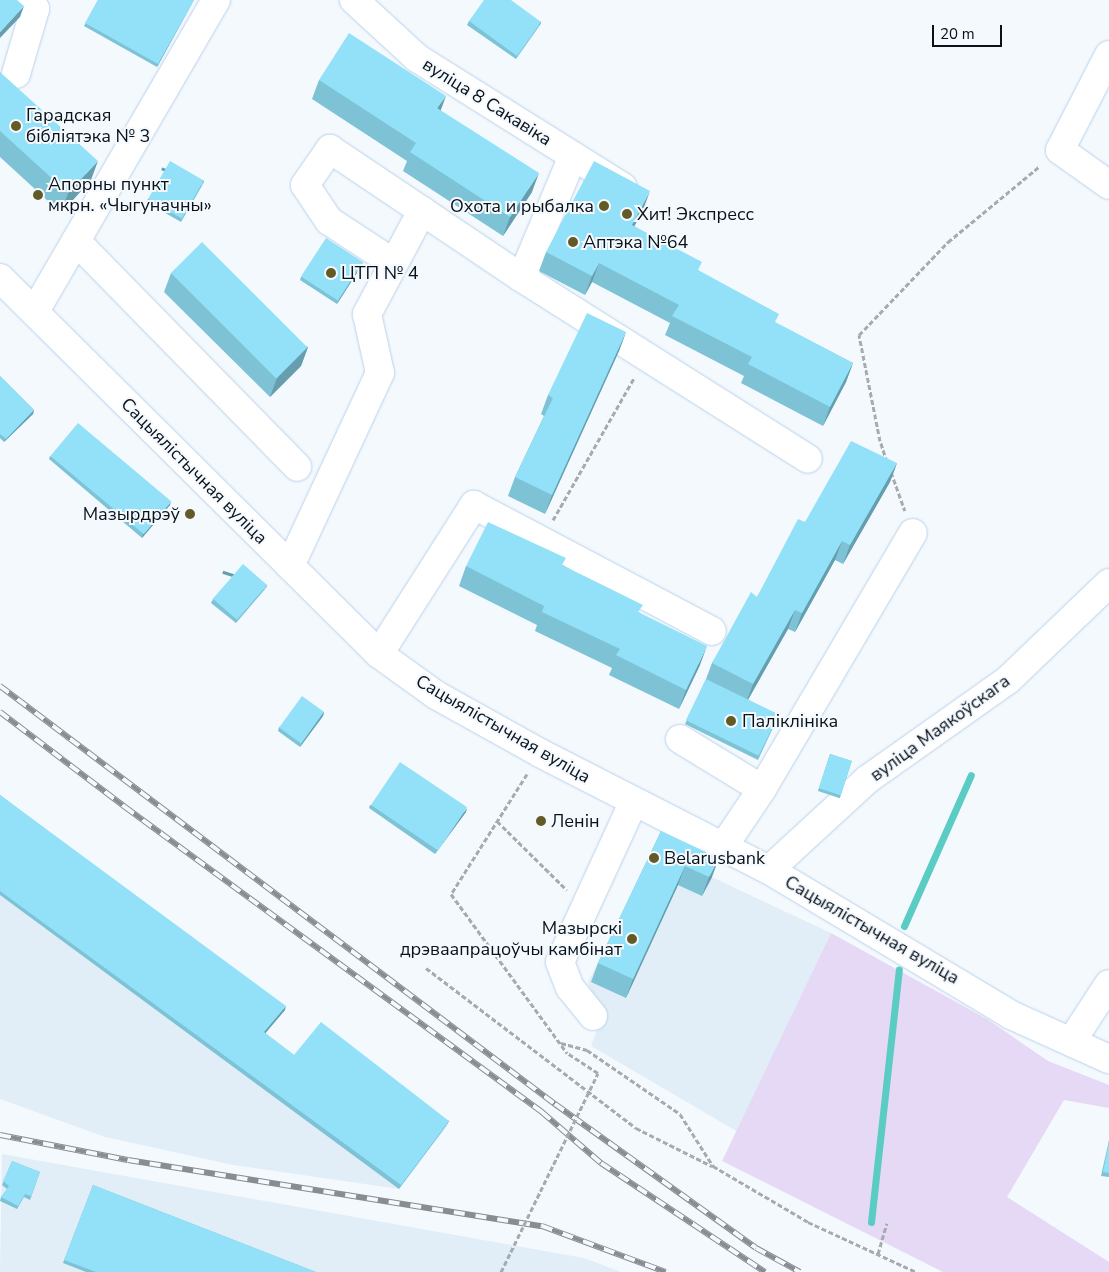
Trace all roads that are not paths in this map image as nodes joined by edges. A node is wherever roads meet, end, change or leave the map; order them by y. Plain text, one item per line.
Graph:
1 (25, 0) edge
2 (216, 0) edge
3 (354, 0) edge
4 (1109, 55) edge
5 (16, 74) dead end
6 (573, 156) junction
7 (1109, 185) edge
8 (629, 191) edge
9 (422, 210) junction
10 (76, 241) junction
11 (392, 262) junction
12 (0, 278) edge
13 (522, 278) junction
14 (35, 311) junction
15 (808, 458) dead end
16 (297, 467) dead end
17 (913, 533) road end
18 (290, 566) junction
19 (1109, 583) edge
20 (712, 630) dead end
21 (379, 654) junction
22 (680, 739) dead end
23 (762, 788) junction
24 (634, 801) junction
25 (724, 847) junction
26 (769, 870) junction
27 (1109, 984) edge
28 (593, 1016) dead end
29 (1071, 1042) junction
30 (1109, 1059) edge

1 - 5 street
2 - 10 street
3 - 6 street, вуліца 8 Сакавіка
4 - 7 street
6 - 8 street, вуліца 8 Сакавіка
6 - 13 street
9 - 11 street
9 - 11 street
9 - 13 street
10 - 14 street
10 - 16 street
11 - 18 street
12 - 14 street, Сацыялістычная вуліца
13 - 15 street
14 - 18 street, Сацыялістычная вуліца
17 - 23 street
18 - 21 street, Сацыялістычная вуліца
19 - 26 street, вуліца Маякоўскага
20 - 21 street
21 - 24 street, Сацыялістычная вуліца
22 - 23 street
23 - 25 street
24 - 25 street, Сацыялістычная вуліца
24 - 28 street
25 - 26 street, Сацыялістычная вуліца
26 - 29 street, Сацыялістычная вуліца
27 - 29 street
29 - 30 street, Сацыялістычная вуліца

